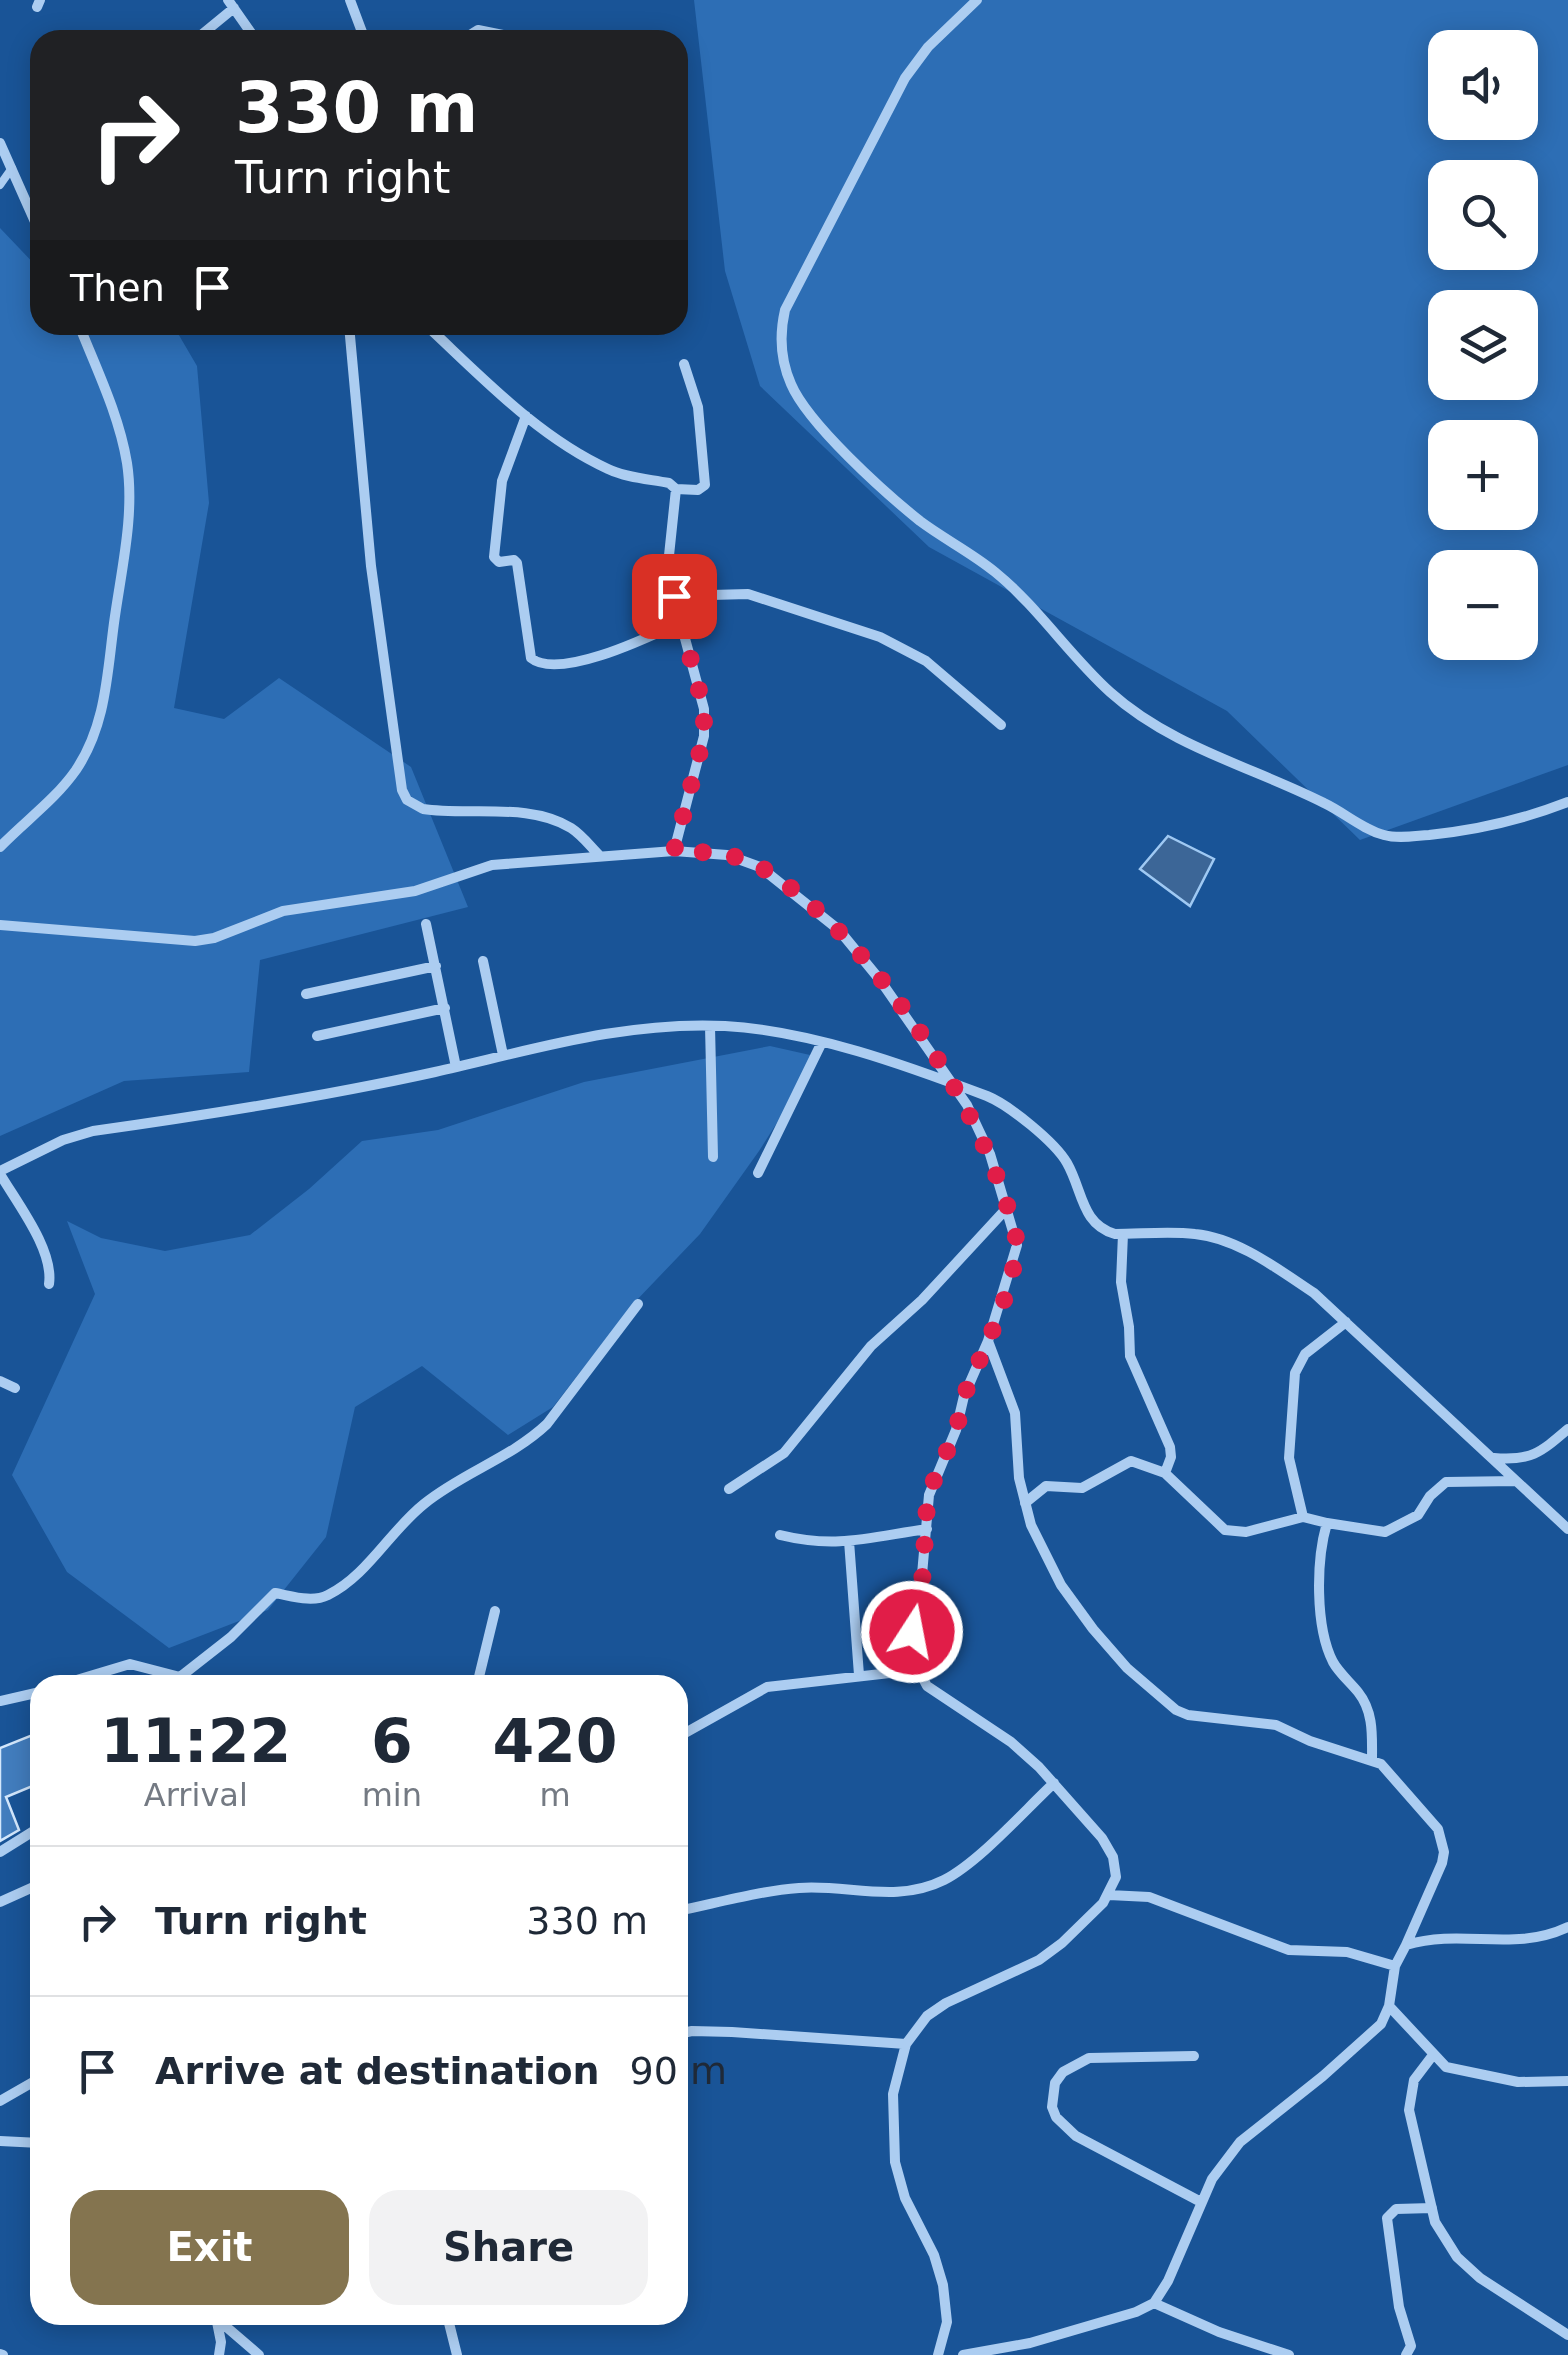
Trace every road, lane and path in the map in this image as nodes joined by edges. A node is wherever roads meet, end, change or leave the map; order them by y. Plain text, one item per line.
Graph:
1 (350, 0) edge
2 (977, 0) edge
3 (231, 4) edge
4 (206, 30) edge
5 (249, 30) edge
6 (361, 30) edge
7 (0, 143) edge
8 (12, 168) junction
9 (0, 184) edge
10 (30, 210) edge
11 (83, 335) edge
12 (350, 335) edge
13 (437, 335) edge
14 (684, 364) dead end
15 (526, 416) junction
16 (676, 488) junction
17 (674, 596) junction
18 (681, 622) junction
19 (1001, 725) dead end
20 (1568, 802) edge
21 (0, 847) edge
22 (674, 851) junction
23 (599, 855) junction
24 (426, 924) dead end
25 (0, 925) edge
26 (483, 962) dead end
27 (436, 966) junction
28 (306, 994) dead end
29 (445, 1008) junction
30 (710, 1026) junction
31 (318, 1036) dead end
32 (822, 1042) junction
33 (503, 1056) junction
34 (456, 1067) junction
35 (956, 1087) junction
36 (714, 1157) dead end
37 (0, 1172) edge
38 (758, 1173) dead end
39 (1008, 1208) junction
40 (1122, 1234) junction
41 (49, 1284) dead end
42 (638, 1304) dead end
43 (1346, 1322) junction
44 (988, 1341) junction
45 (0, 1382) edge
46 (15, 1388) dead end
47 (1568, 1429) edge
48 (1493, 1458) junction
49 (1165, 1473) junction
50 (1516, 1481) junction
51 (729, 1489) dead end
52 (1025, 1502) junction
53 (1303, 1517) junction
54 (1327, 1523) junction
55 (1568, 1529) edge
56 (927, 1530) junction
57 (780, 1535) dead end
58 (849, 1541) junction
59 (496, 1612) dead end
60 (916, 1670) junction
61 (93, 1675) edge
62 (166, 1675) edge
63 (188, 1675) edge
64 (480, 1675) edge
65 (860, 1675) junction
66 (30, 1694) edge
67 (0, 1702) edge
68 (688, 1731) edge
69 (1372, 1760) junction
70 (1054, 1783) junction
71 (30, 1833) edge
72 (0, 1852) edge
73 (30, 1888) edge
74 (1109, 1895) junction
75 (0, 1902) edge
76 (688, 1908) edge
77 (1568, 1927) edge
78 (1406, 1945) junction
79 (1396, 1966) junction
80 (1389, 2006) junction
81 (688, 2032) edge
82 (906, 2044) junction
83 (1433, 2055) junction
84 (1194, 2056) dead end
85 (1568, 2081) edge
86 (30, 2084) edge
87 (0, 2101) edge
88 (0, 2141) edge
89 (30, 2142) edge
90 (1202, 2202) junction
91 (1432, 2208) junction
92 (1154, 2302) junction
93 (218, 2325) edge
94 (225, 2325) edge
95 (449, 2325) edge
96 (1568, 2335) edge
97 (219, 2355) edge
98 (259, 2355) edge
99 (456, 2355) edge
100 (938, 2355) edge
101 (963, 2355) edge
102 (1289, 2355) edge
103 (1406, 2355) edge

1 - 6 street
2 - 20 street
3 - 4 street
3 - 5 street
7 - 8 street
8 - 9 lane
8 - 10 street
11 - 21 street
12 - 23 street
13 - 15 street
14 - 16 street
15 - 16 street
15 - 18 street
16 - 17 street
17 - 18 street
17 - 19 street
18 - 22 street
22 - 23 street
22 - 35 street
23 - 25 street
24 - 27 street
26 - 33 street
27 - 28 street
27 - 29 street
29 - 31 street
29 - 34 street
30 - 32 street
30 - 33 street
30 - 36 street
32 - 35 street
32 - 38 street
33 - 34 street
34 - 37 street
35 - 39 street
35 - 40 street
37 - 41 street
39 - 44 street
39 - 51 street
40 - 43 street
40 - 49 street
42 - 63 street
43 - 48 street
43 - 53 street
44 - 52 street
44 - 56 street
45 - 46 street
47 - 48 street
48 - 50 street
49 - 52 street
49 - 53 street
50 - 54 street
50 - 55 street
52 - 69 street
53 - 54 street
54 - 69 street
56 - 58 street
56 - 60 street
57 - 58 street
58 - 65 street
59 - 64 street
60 - 65 street
60 - 70 street
61 - 62 street
65 - 68 street
66 - 67 street
69 - 78 street
70 - 74 street
70 - 76 street
71 - 72 street
73 - 75 street
74 - 79 street
74 - 82 street
77 - 78 street
78 - 79 street
79 - 80 street
80 - 83 street
80 - 90 street
81 - 82 street
82 - 100 street
83 - 85 street
83 - 91 street
84 - 90 street
86 - 87 street
88 - 89 street
90 - 92 street
91 - 96 street
91 - 103 street
92 - 101 street
92 - 102 street
93 - 97 street
94 - 98 street
95 - 99 street

